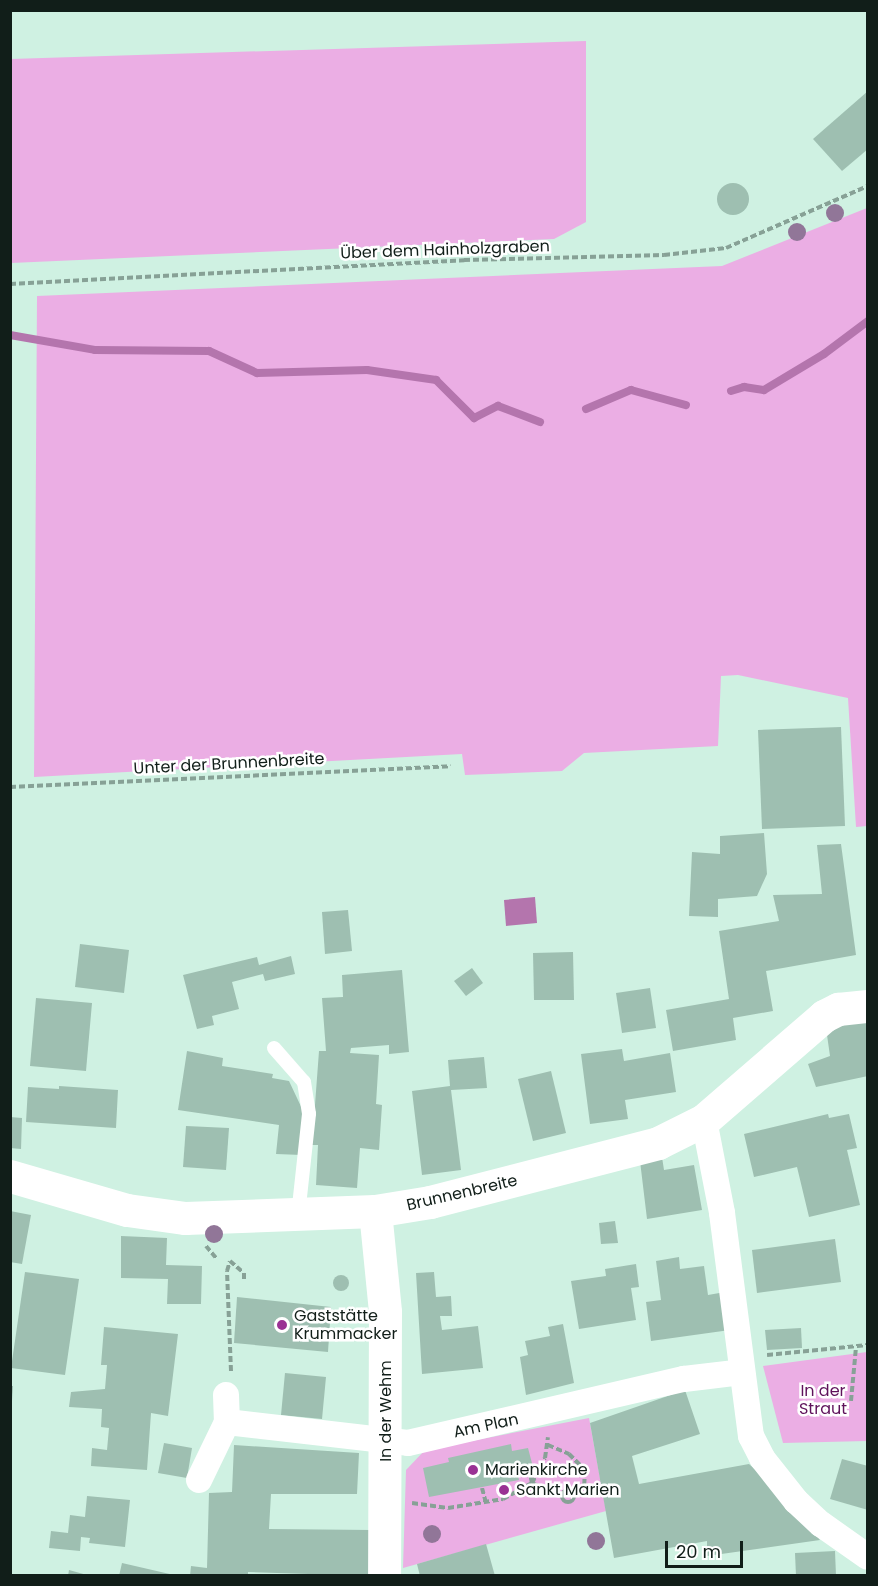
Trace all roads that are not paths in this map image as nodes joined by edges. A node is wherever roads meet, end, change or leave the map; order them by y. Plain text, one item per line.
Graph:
1 (867, 1005) edge
2 (274, 1048) dead end
3 (704, 1120) junction
4 (10, 1176) edge
5 (375, 1211) junction
6 (298, 1215) junction
7 (741, 1365) junction
8 (226, 1395) road end
9 (227, 1422) junction
10 (387, 1441) junction
11 (199, 1480) dead end
12 (867, 1557) edge
13 (384, 1575) edge

1 - 3 street, Brunnenbreite
2 - 6 lane
3 - 5 street, Brunnenbreite
3 - 7 street
4 - 6 street, Brunnenbreite
5 - 6 street, Brunnenbreite
5 - 10 street, In der Wehm
7 - 10 street, Am Plan
7 - 12 street
8 - 9 street
9 - 10 street, Am Plan
9 - 11 street
10 - 13 street, In der Wehm

